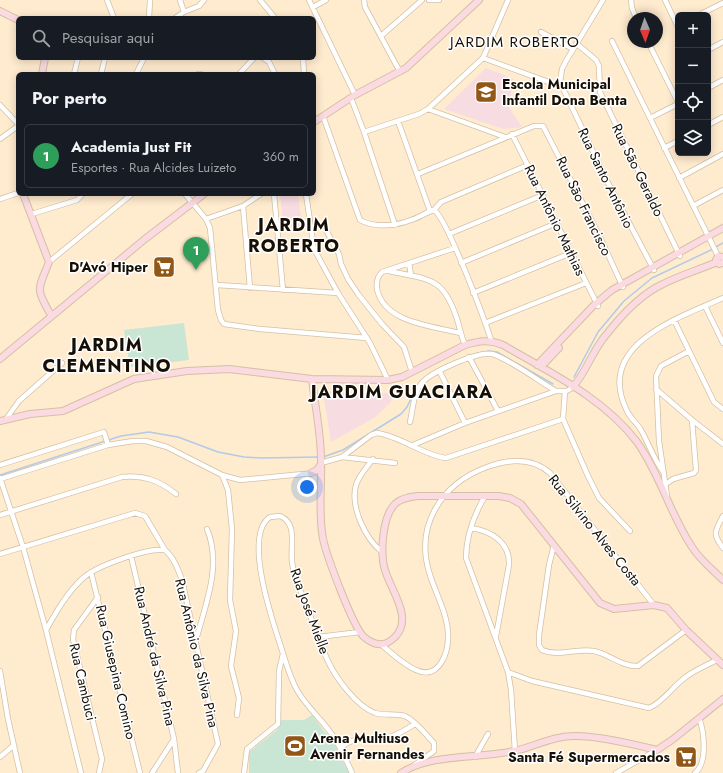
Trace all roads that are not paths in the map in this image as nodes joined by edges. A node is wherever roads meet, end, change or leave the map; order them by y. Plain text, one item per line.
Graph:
1 (107, 0) edge
2 (150, 0) edge
3 (180, 0) edge
4 (204, 0) edge
5 (260, 0) edge
6 (309, 0) edge
7 (326, 0) edge
8 (364, 0) edge
9 (422, 0) edge
10 (430, 0) edge
11 (439, 0) edge
12 (479, 0) edge
13 (508, 0) edge
14 (603, 0) edge
15 (631, 0) edge
16 (666, 1) edge
17 (723, 2) edge
18 (313, 7) junction
19 (0, 11) edge
20 (184, 12) junction
21 (634, 12) edge
22 (705, 12) edge
23 (113, 16) edge
24 (149, 16) edge
25 (178, 16) edge
26 (273, 16) edge
27 (16, 19) edge
28 (675, 20) edge
29 (541, 32) dead end
30 (381, 36) junction
31 (612, 41) dead end
32 (723, 42) edge
33 (577, 44) junction
34 (651, 48) edge
35 (711, 48) edge
36 (573, 49) junction
37 (483, 58) junction
38 (45, 60) edge
39 (78, 60) edge
40 (104, 60) edge
41 (143, 60) edge
42 (252, 60) edge
43 (266, 60) edge
44 (303, 60) edge
45 (42, 72) edge
46 (74, 72) edge
47 (102, 72) edge
48 (137, 72) edge
49 (241, 72) edge
50 (273, 72) edge
51 (304, 72) edge
52 (400, 72) junction
53 (723, 80) edge
54 (711, 86) edge
55 (562, 87) junction
56 (353, 96) junction
57 (675, 97) edge
58 (0, 105) edge
59 (675, 105) edge
60 (428, 109) junction
61 (324, 116) junction
62 (723, 117) edge
63 (650, 118) junction
64 (316, 121) edge
65 (398, 121) junction
66 (16, 123) edge
67 (711, 123) edge
68 (16, 127) edge
69 (364, 132) junction
70 (512, 134) junction
71 (505, 137) junction
72 (0, 139) edge
73 (675, 142) edge
74 (664, 148) junction
75 (723, 154) edge
76 (528, 165) junction
77 (418, 174) junction
78 (679, 178) junction
79 (723, 190) edge
80 (16, 194) edge
81 (543, 195) junction
82 (24, 196) edge
83 (81, 196) edge
84 (130, 196) edge
85 (187, 196) edge
86 (201, 196) edge
87 (258, 196) edge
88 (274, 196) edge
89 (306, 196) edge
90 (0, 199) edge
91 (192, 202) junction
92 (243, 206) junction
93 (692, 206) junction
94 (432, 211) junction
95 (32, 214) junction
96 (206, 219) junction
97 (557, 223) junction
98 (395, 225) junction
99 (723, 228) edge
100 (327, 232) dead end
101 (723, 233) edge
102 (449, 234) junction
103 (709, 238) junction
104 (455, 248) junction
105 (571, 253) junction
106 (679, 254) junction
107 (721, 259) edge
108 (49, 262) junction
109 (409, 263) junction
110 (461, 263) junction
111 (653, 269) junction
112 (387, 271) junction
113 (412, 276) junction
114 (586, 283) junction
115 (217, 285) junction
116 (622, 285) junction
117 (250, 288) junction
118 (283, 290) junction
119 (338, 293) junction
120 (473, 293) junction
121 (723, 298) edge
122 (597, 304) junction
123 (705, 306) junction
124 (51, 315) junction
125 (674, 320) junction
126 (485, 323) junction
127 (460, 334) junction
128 (367, 338) junction
129 (491, 340) junction
130 (723, 344) edge
131 (465, 345) junction
132 (689, 351) junction
133 (469, 358) junction
134 (0, 359) edge
135 (62, 363) dead end
136 (539, 366) junction
137 (412, 372) junction
138 (440, 372) junction
139 (312, 379) junction
140 (388, 380) junction
141 (573, 386) junction
142 (656, 388) junction
143 (556, 391) junction
144 (566, 391) junction
145 (723, 409) edge
146 (498, 411) junction
147 (563, 419) junction
148 (3, 420) edge
149 (692, 420) junction
150 (410, 422) dead end
151 (465, 423) junction
152 (108, 444) junction
153 (723, 444) edge
154 (413, 445) junction
155 (342, 456) junction
156 (373, 460) junction
157 (321, 463) junction
158 (395, 463) dead end
159 (0, 465) edge
160 (664, 473) junction
161 (317, 474) junction
162 (222, 475) junction
163 (0, 479) edge
164 (666, 484) junction
165 (176, 494) dead end
166 (444, 495) junction
167 (485, 496) junction
168 (667, 499) junction
169 (12, 511) junction
170 (0, 515) edge
171 (723, 516) edge
172 (471, 528) junction
173 (207, 529) dead end
174 (630, 531) dead end
175 (554, 545) junction
176 (23, 547) junction
177 (723, 548) edge
178 (165, 550) junction
179 (382, 552) junction
180 (0, 554) edge
181 (131, 556) junction
182 (91, 572) junction
183 (723, 580) edge
184 (98, 597) junction
185 (654, 606) junction
186 (46, 630) junction
187 (686, 630) junction
188 (360, 632) junction
189 (496, 636) junction
190 (318, 637) junction
191 (196, 642) junction
192 (382, 645) junction
193 (283, 652) junction
194 (717, 660) junction
195 (723, 665) edge
196 (0, 671) edge
197 (508, 672) junction
198 (723, 700) edge
199 (237, 715) dead end
200 (699, 718) junction
201 (416, 724) junction
202 (488, 734) dead end
203 (174, 739) junction
204 (14, 745) junction
205 (340, 749) junction
206 (657, 750) junction
207 (515, 751) junction
208 (0, 757) edge
209 (475, 757) junction
210 (413, 766) junction
211 (697, 772) edge
212 (20, 773) edge
213 (81, 773) edge
214 (99, 773) edge
215 (140, 773) edge
216 (152, 773) edge
217 (178, 773) edge
218 (199, 773) edge
219 (244, 773) edge
220 (352, 773) edge
221 (401, 773) edge
222 (616, 773) edge

1 - 23 street
2 - 24 street
3 - 20 street
4 - 20 street
5 - 26 street
6 - 18 street
7 - 18 street
8 - 30 street
9 - 30 street
10 - 11 street
12 - 52 main road
13 - 37 street
14 - 33 street, Rua Santo Antônio
15 - 21 street
16 - 28 street
17 - 22 street
18 - 56 street
19 - 27 main road
20 - 25 street
29 - 36 street
30 - 52 street
31 - 63 street
32 - 35 street
33 - 36 street, Rua Santo Antônio
33 - 106 street, Rua São Geraldo
34 - 57 street
36 - 55 street, Rua Santo Antônio
37 - 55 street
37 - 60 street
38 - 45 main road
39 - 46 street
40 - 47 street
41 - 48 street
42 - 49 street
43 - 50 street
44 - 51 street
52 - 56 main road
53 - 54 street
55 - 111 street, Rua Santo Antônio
56 - 61 main road
56 - 69 street
58 - 66 street
59 - 63 street
60 - 65 street
60 - 71 street
61 - 64 main road
61 - 98 street
62 - 67 street
63 - 74 street
65 - 69 street
65 - 77 street
68 - 72 street
69 - 98 street
70 - 71 street
70 - 76 street, Rua Antônio Mathias
70 - 116 street, Rua São Francisco
71 - 77 street
73 - 74 street
74 - 78 street
75 - 78 street
76 - 81 street, Rua Antônio Mathias
76 - 94 street
77 - 94 street
78 - 93 street
79 - 93 street
80 - 90 street
81 - 97 street, Rua Antônio Mathias
81 - 102 street
82 - 95 main road
83 - 95 street
84 - 108 street
85 - 91 street
86 - 91 main road
87 - 92 street
88 - 118 street
89 - 119 street
91 - 96 street
91 - 124 main road
92 - 96 street
92 - 117 street
93 - 103 street
94 - 98 street
94 - 102 street
95 - 108 main road
96 - 115 street
97 - 105 street, Rua Antônio Mathias
97 - 110 street
99 - 103 main road
100 - 137 street
101 - 103 main road
102 - 104 street
103 - 106 main road
103 - 107 street
104 - 109 street
104 - 110 street
105 - 114 street, Rua Antônio Mathias
105 - 120 street
106 - 111 main road
107 - 141 main road
108 - 124 main road
109 - 112 street
109 - 113 street
110 - 120 street
111 - 116 main road
112 - 113 street
112 - 127 street
113 - 127 street
114 - 122 street, Rua Antônio Mathias
114 - 126 street
115 - 117 street
115 - 128 street
116 - 122 main road
117 - 118 street
118 - 119 street
119 - 128 street
120 - 126 street
121 - 123 street
122 - 136 main road
123 - 125 street
123 - 130 street
124 - 134 main road
125 - 132 street
125 - 160 street
126 - 129 street
127 - 131 street
128 - 140 street
129 - 131 main road
129 - 136 main road
131 - 137 main road
132 - 142 street
132 - 145 street
133 - 138 street
133 - 143 street
133 - 146 street
135 - 148 street
136 - 141 main road
137 - 140 main road
138 - 150 street
138 - 151 street
139 - 140 main road
139 - 148 main road
139 - 157 main road
141 - 144 street
141 - 168 main road
142 - 149 street
142 - 160 street
143 - 144 street
143 - 146 street
144 - 147 street
146 - 151 street
147 - 154 street
147 - 174 street
149 - 153 street
149 - 164 street
151 - 154 street
152 - 159 street
152 - 162 street
152 - 163 street
154 - 155 street
155 - 156 street
155 - 157 street
156 - 158 street
156 - 179 street
157 - 161 main road
157 - 161 main road
160 - 164 street
161 - 162 street
161 - 188 main road
162 - 199 street
163 - 169 street
164 - 168 street
165 - 169 street
166 - 167 main road
166 - 179 main road
166 - 185 street, Rua Silvino Alves Costa
166 - 192 street, Rua Silvino Alves Costa
167 - 172 street
167 - 175 main road
168 - 183 main road
169 - 170 street
169 - 176 street
171 - 177 street
172 - 189 street
172 - 189 street
173 - 191 street
175 - 185 main road
175 - 187 street
176 - 178 street, Rua Antônio da Silva Pina
176 - 180 street, Rua Antônio da Silva Pina
176 - 186 street
178 - 181 street
178 - 191 street, Rua Antônio da Silva Pina
179 - 192 main road
181 - 182 street
181 - 203 street, Rua André da Silva Pina
182 - 184 street, Rua Giusepina Comino
182 - 186 street
184 - 214 street, Rua Cambuci
184 - 215 street, Rua Giusepina Comino
185 - 187 main road
186 - 213 street
187 - 194 main road
188 - 190 street
188 - 192 main road
189 - 197 street
190 - 193 street, Rua José Mielle
190 - 201 street, Rua José Mielle
191 - 218 street, Rua Antônio da Silva Pina
193 - 205 street, Rua José Mielle
193 - 219 street
194 - 195 main road
194 - 197 street
196 - 204 street
197 - 207 street
198 - 200 main road
200 - 206 main road
200 - 211 street
201 - 205 street
201 - 210 street, Rua José Mielle
202 - 209 street
203 - 216 street, Rua André da Silva Pina
203 - 217 street
204 - 208 street
204 - 212 street
205 - 220 street, Rua José Mielle
206 - 207 main road
206 - 222 street
207 - 209 main road
209 - 210 main road
210 - 221 main road

